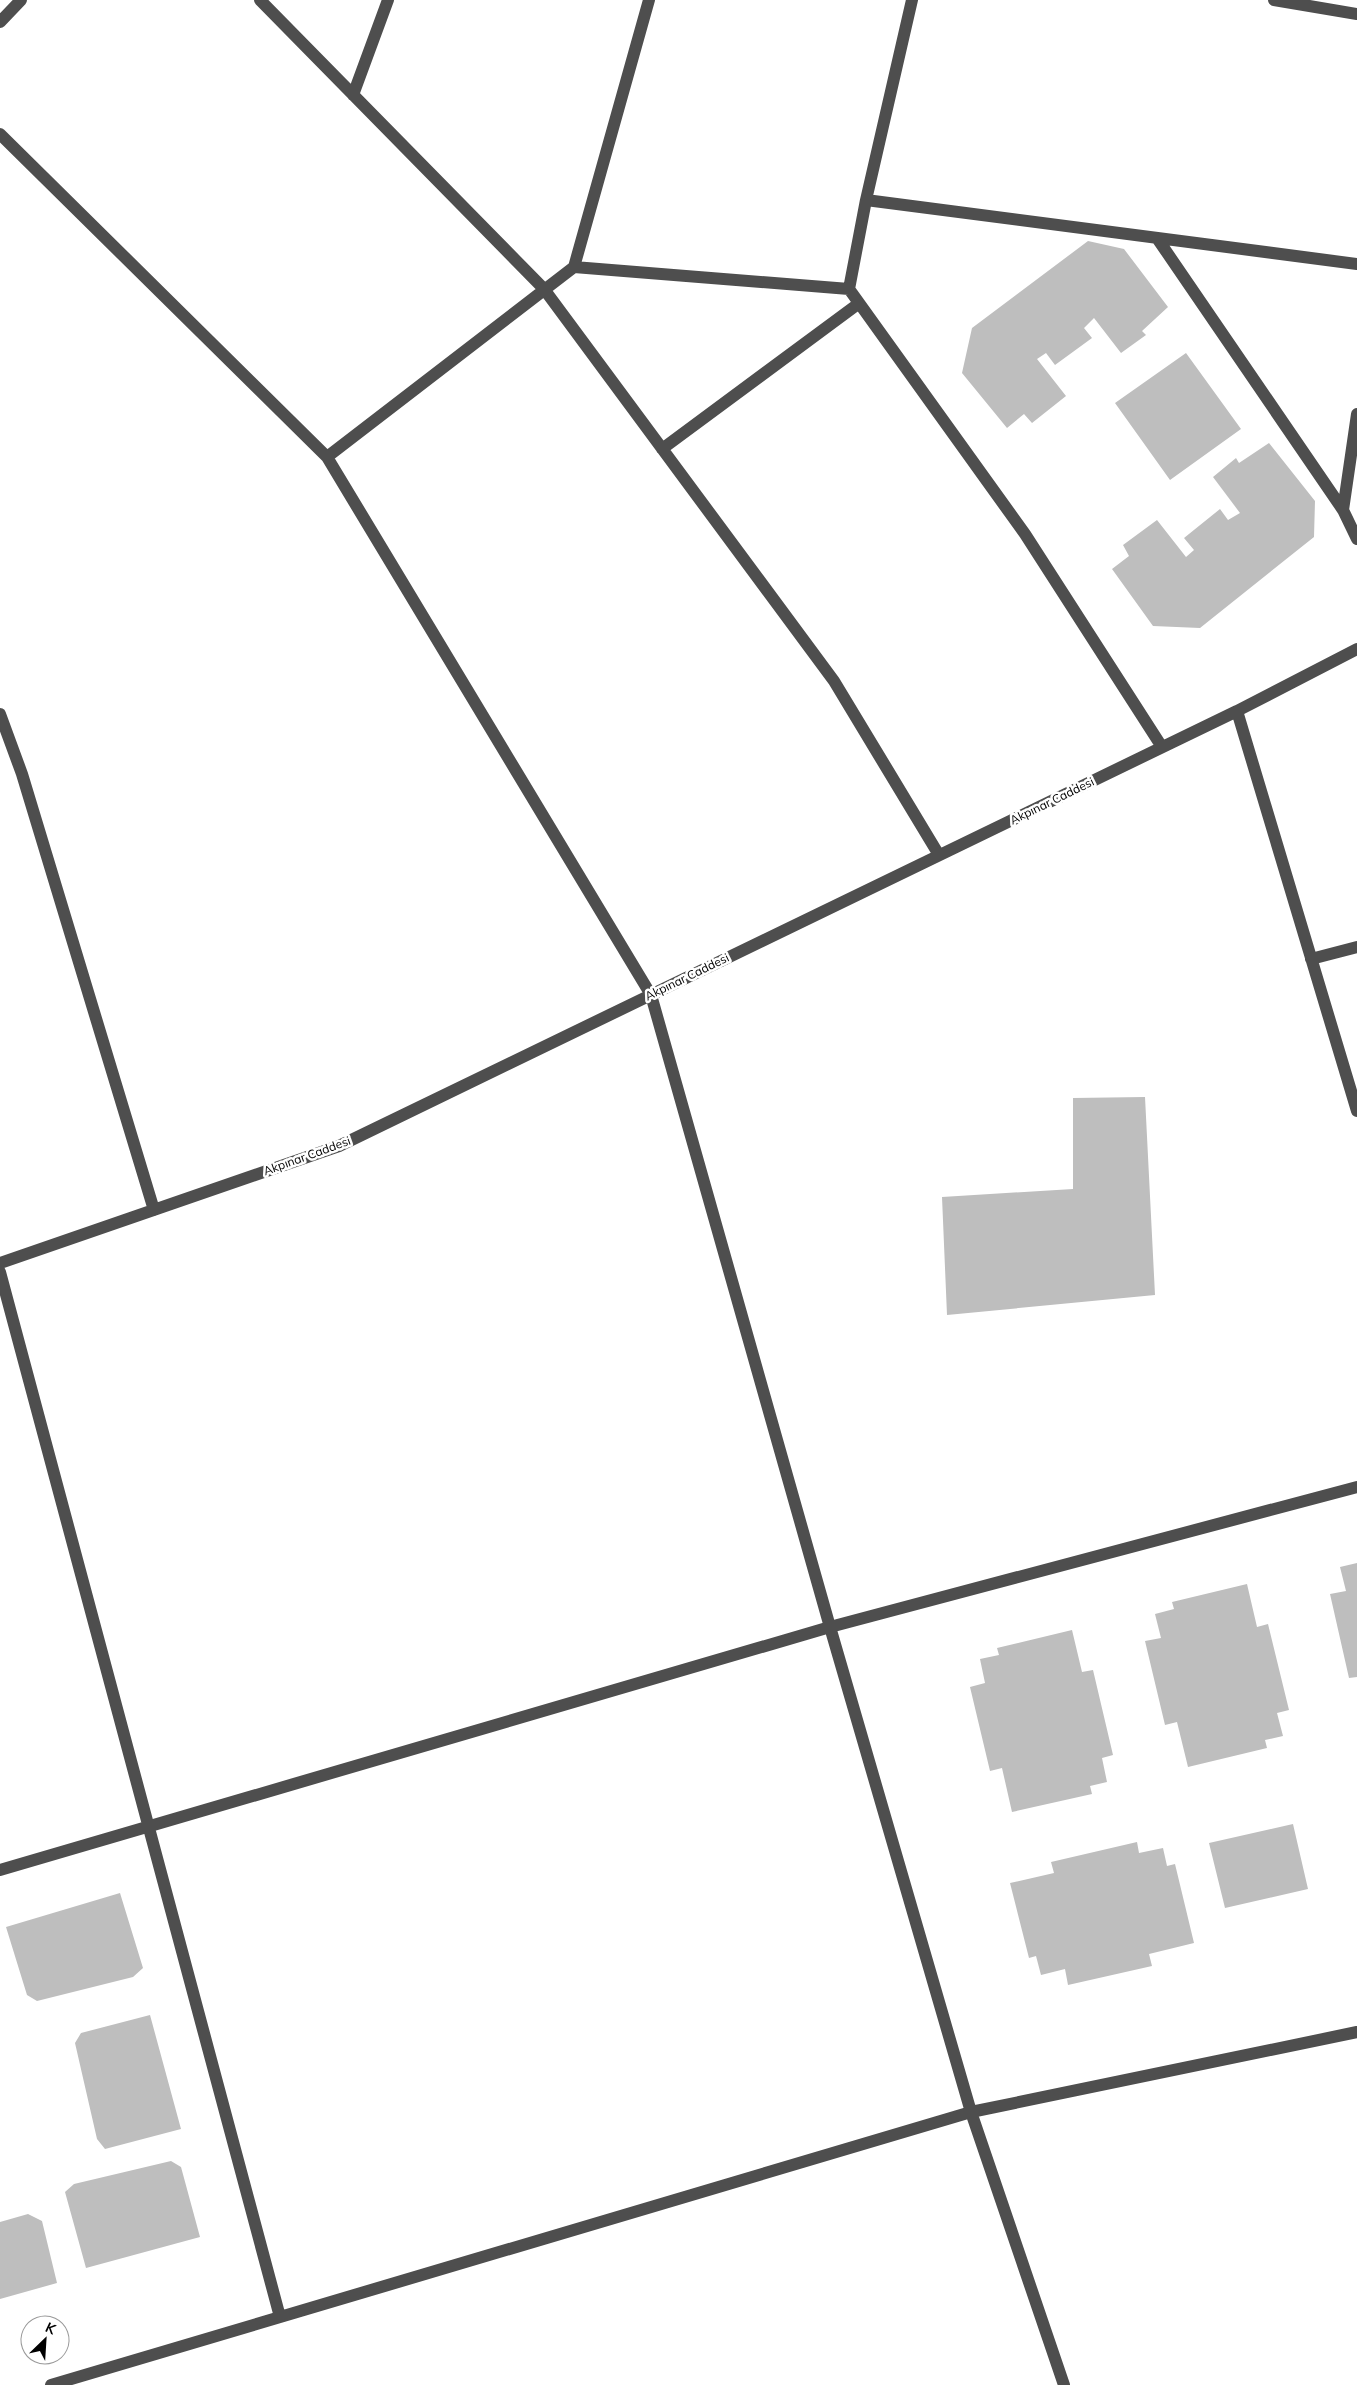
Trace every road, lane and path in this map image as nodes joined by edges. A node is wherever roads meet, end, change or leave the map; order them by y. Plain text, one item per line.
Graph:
1 (21, 0) edge
2 (260, 0) edge
3 (388, 0) edge
4 (649, 0) edge
5 (912, 0) edge
6 (1274, 0) edge
7 (1357, 14) edge
8 (0, 22) edge
9 (353, 95) junction
10 (0, 134) edge
11 (866, 200) junction
12 (1157, 238) junction
13 (1357, 264) edge
14 (574, 267) junction
15 (544, 289) junction
16 (849, 289) junction
17 (858, 304) junction
18 (1357, 414) edge
19 (662, 449) junction
20 (327, 457) junction
21 (1343, 510) junction
22 (1357, 539) edge
23 (1357, 649) edge
24 (1237, 711) junction
25 (0, 714) edge
26 (1162, 747) junction
27 (939, 855) junction
28 (1357, 947) edge
29 (1312, 959) junction
30 (651, 995) junction
31 (1357, 1111) edge
32 (154, 1210) junction
33 (0, 1263) edge
34 (0, 1272) edge
35 (1357, 1487) edge
36 (830, 1627) junction
37 (148, 1826) junction
38 (0, 1870) edge
39 (1357, 2032) edge
40 (971, 2112) junction
41 (280, 2317) junction
42 (51, 2385) edge
43 (1064, 2385) edge

1 - 8 street
2 - 9 street
3 - 9 street
4 - 14 street
5 - 11 street
6 - 7 street
9 - 15 street
10 - 20 street
11 - 12 street
11 - 16 street
12 - 13 street
12 - 21 street
14 - 15 street
14 - 16 street
15 - 19 street
15 - 20 street
16 - 17 street
17 - 19 street
17 - 26 street
18 - 21 street
19 - 27 street
20 - 30 street
21 - 22 street
23 - 24 street, Akpınar Caddesi
24 - 26 street, Akpınar Caddesi
24 - 29 street
25 - 32 street
26 - 27 street, Akpınar Caddesi
27 - 30 street, Akpınar Caddesi
28 - 29 street
29 - 31 street
30 - 32 street, Akpınar Caddesi
30 - 36 street
32 - 33 street, Akpınar Caddesi
34 - 37 street
35 - 36 street
36 - 37 street
36 - 40 street
37 - 38 street
37 - 41 street
39 - 40 street
40 - 41 street
40 - 43 street
41 - 42 street

